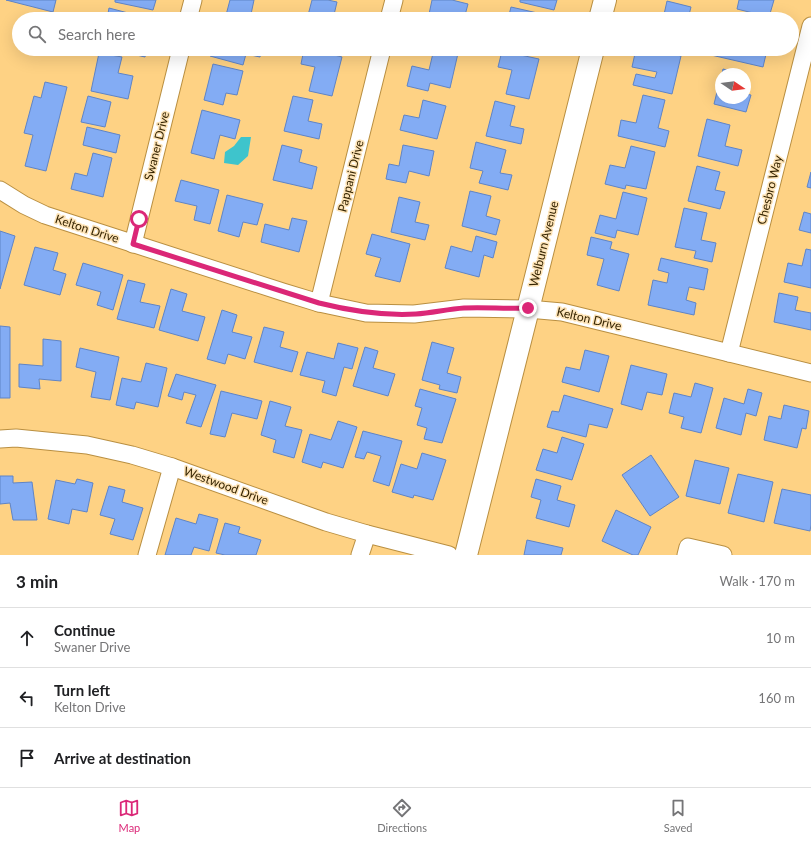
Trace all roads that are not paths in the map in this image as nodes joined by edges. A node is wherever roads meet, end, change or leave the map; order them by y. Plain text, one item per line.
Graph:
1 (193, 0) edge
2 (394, 0) edge
3 (605, 0) edge
4 (190, 12) edge
5 (391, 12) edge
6 (602, 12) edge
7 (811, 26) edge
8 (179, 56) edge
9 (380, 56) edge
10 (591, 56) edge
11 (0, 190) edge
12 (133, 244) junction
13 (319, 303) junction
14 (528, 308) junction
15 (729, 353) junction
16 (811, 373) edge
17 (0, 439) edge
18 (172, 467) junction
19 (367, 534) junction
20 (687, 551) edge
21 (147, 555) edge
22 (360, 555) edge
23 (449, 555) edge
24 (466, 555) edge
25 (723, 555) edge

1 - 4 street
2 - 5 street
3 - 6 main road
7 - 15 street, Chesbro Way
8 - 12 street, Swaner Drive
9 - 13 street, Pappani Drive
10 - 14 main road, Welburn Avenue
11 - 12 street, Kelton Drive
12 - 13 street, Kelton Drive
13 - 14 street, Kelton Drive
14 - 15 street, Kelton Drive
14 - 24 main road, Welburn Avenue
15 - 16 street, Kelton Drive
17 - 18 street, Westwood Drive
18 - 19 street, Westwood Drive
18 - 21 street
19 - 22 street
19 - 23 street, Westwood Drive
20 - 25 street

